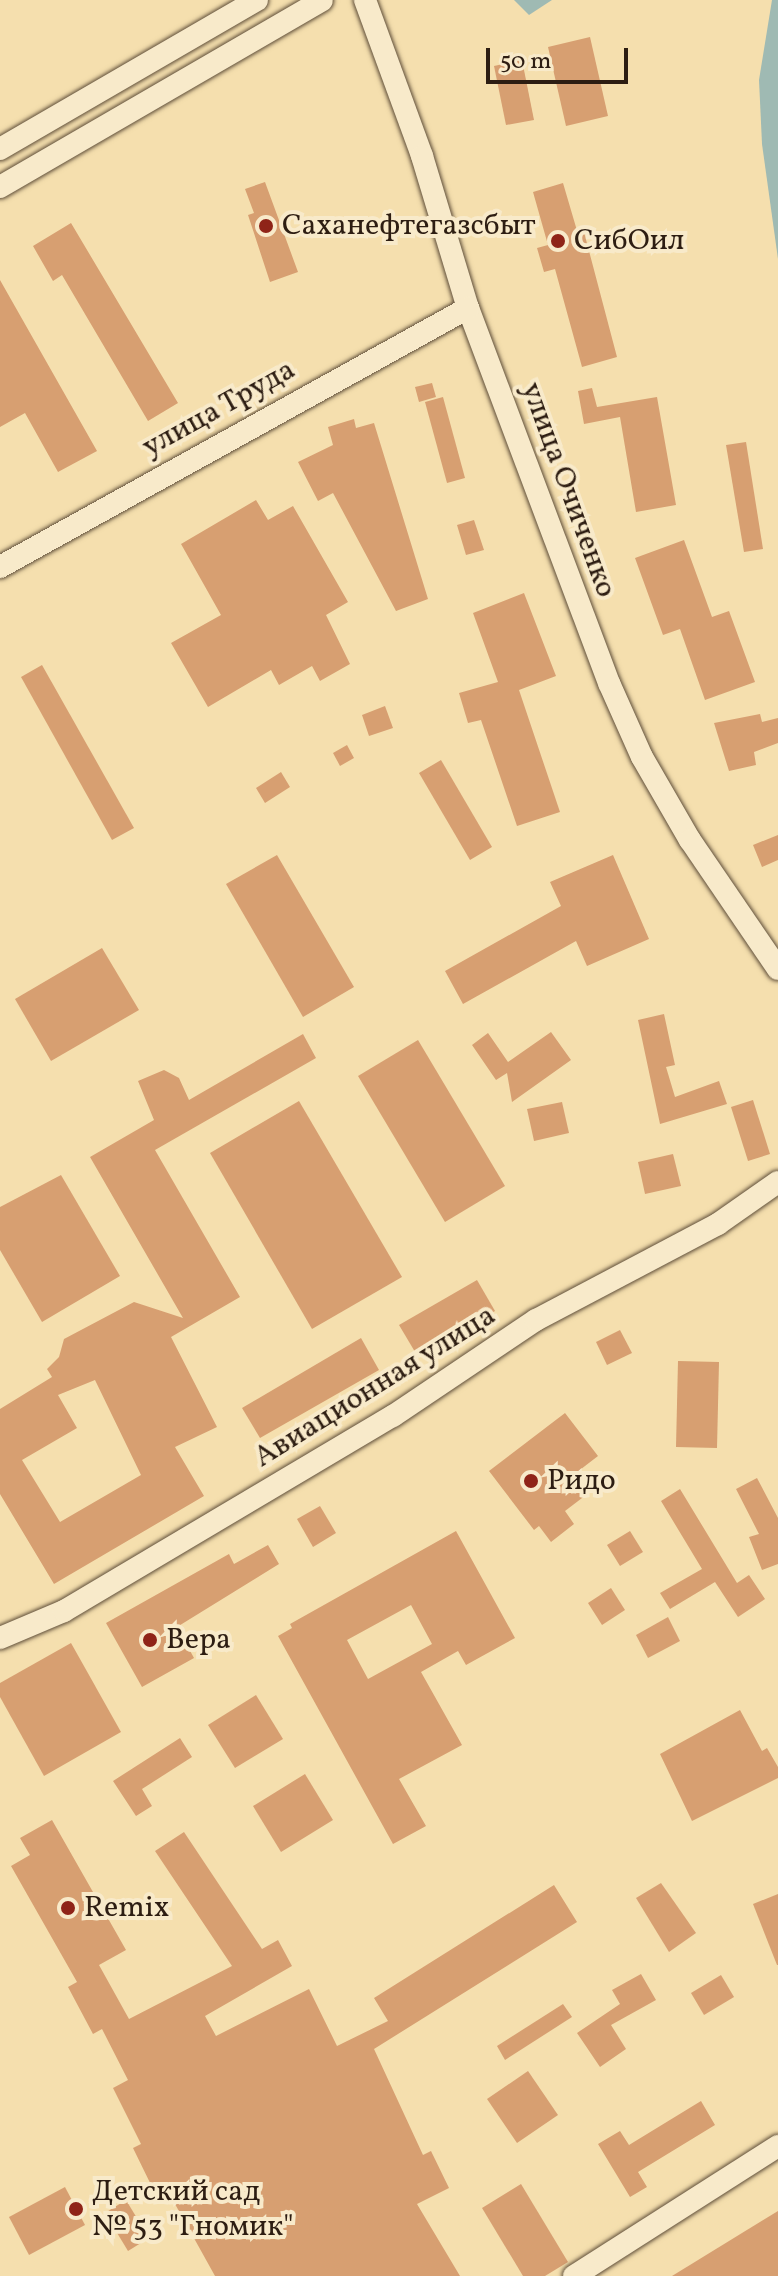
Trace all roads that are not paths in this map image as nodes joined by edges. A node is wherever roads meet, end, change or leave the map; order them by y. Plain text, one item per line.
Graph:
1 (257, 0) edge
2 (322, 0) edge
3 (365, 0) edge
4 (0, 149) edge
5 (0, 187) edge
6 (468, 308) junction
7 (0, 567) edge
8 (778, 969) edge
9 (778, 1182) edge
10 (0, 1638) edge
11 (778, 2146) edge
12 (574, 2276) edge

1 - 4 street
2 - 5 street
3 - 6 street, улица Очиченко
6 - 7 street, улица Труда
6 - 8 street, улица Очиченко
9 - 10 street, Авиационная улица
11 - 12 street

